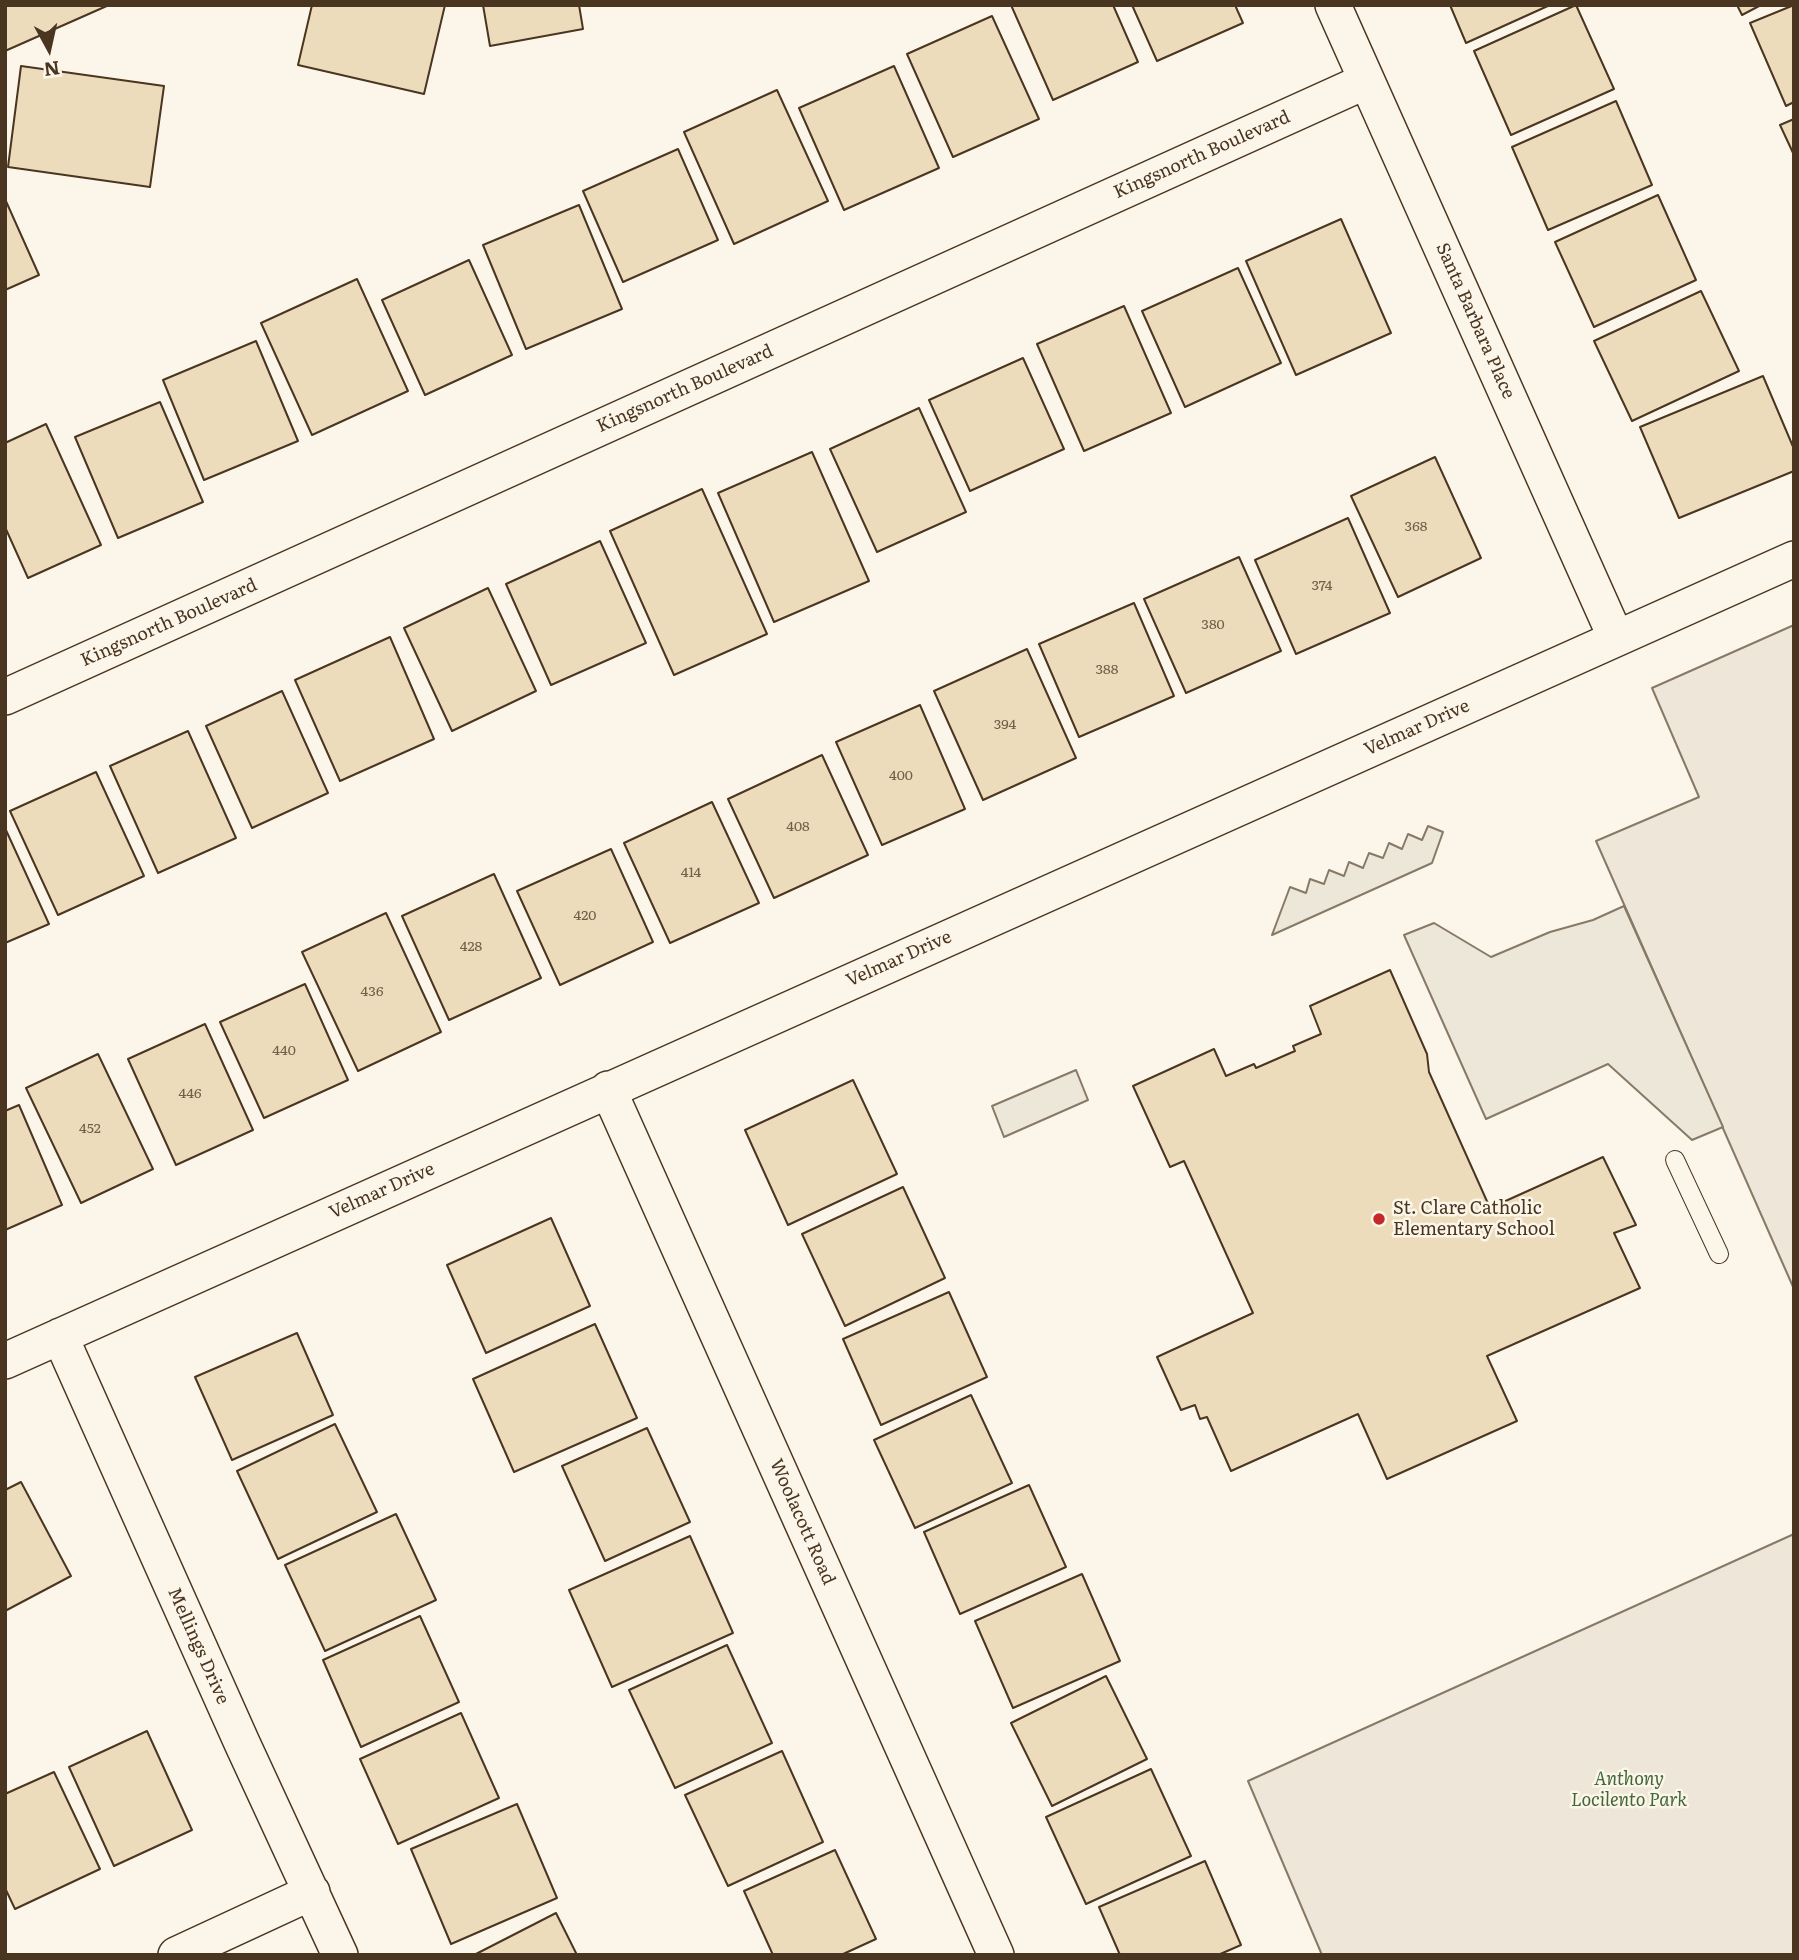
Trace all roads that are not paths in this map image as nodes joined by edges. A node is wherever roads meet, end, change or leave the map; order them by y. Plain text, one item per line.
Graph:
1 (1333, 5) edge
2 (1366, 80) junction
3 (1794, 559) edge
4 (1616, 638) junction
5 (5, 697) edge
6 (608, 1089) junction
7 (1675, 1160) dead end
8 (1719, 1254) dead end
9 (61, 1336) junction
10 (5, 1361) edge
11 (312, 1892) junction
12 (176, 1955) edge
13 (340, 1955) edge
14 (996, 1955) edge

1 - 2 street, Santa Barbara Place
2 - 4 street, Santa Barbara Place
2 - 5 street, Kingsnorth Boulevard
3 - 4 street, Velmar Drive
4 - 6 street, Velmar Drive
6 - 9 street, Velmar Drive
6 - 14 street, Woolacott Road
7 - 8 lane
9 - 10 street, Velmar Drive
9 - 11 street, Mellings Drive
11 - 12 street
11 - 13 street, Mellings Drive

